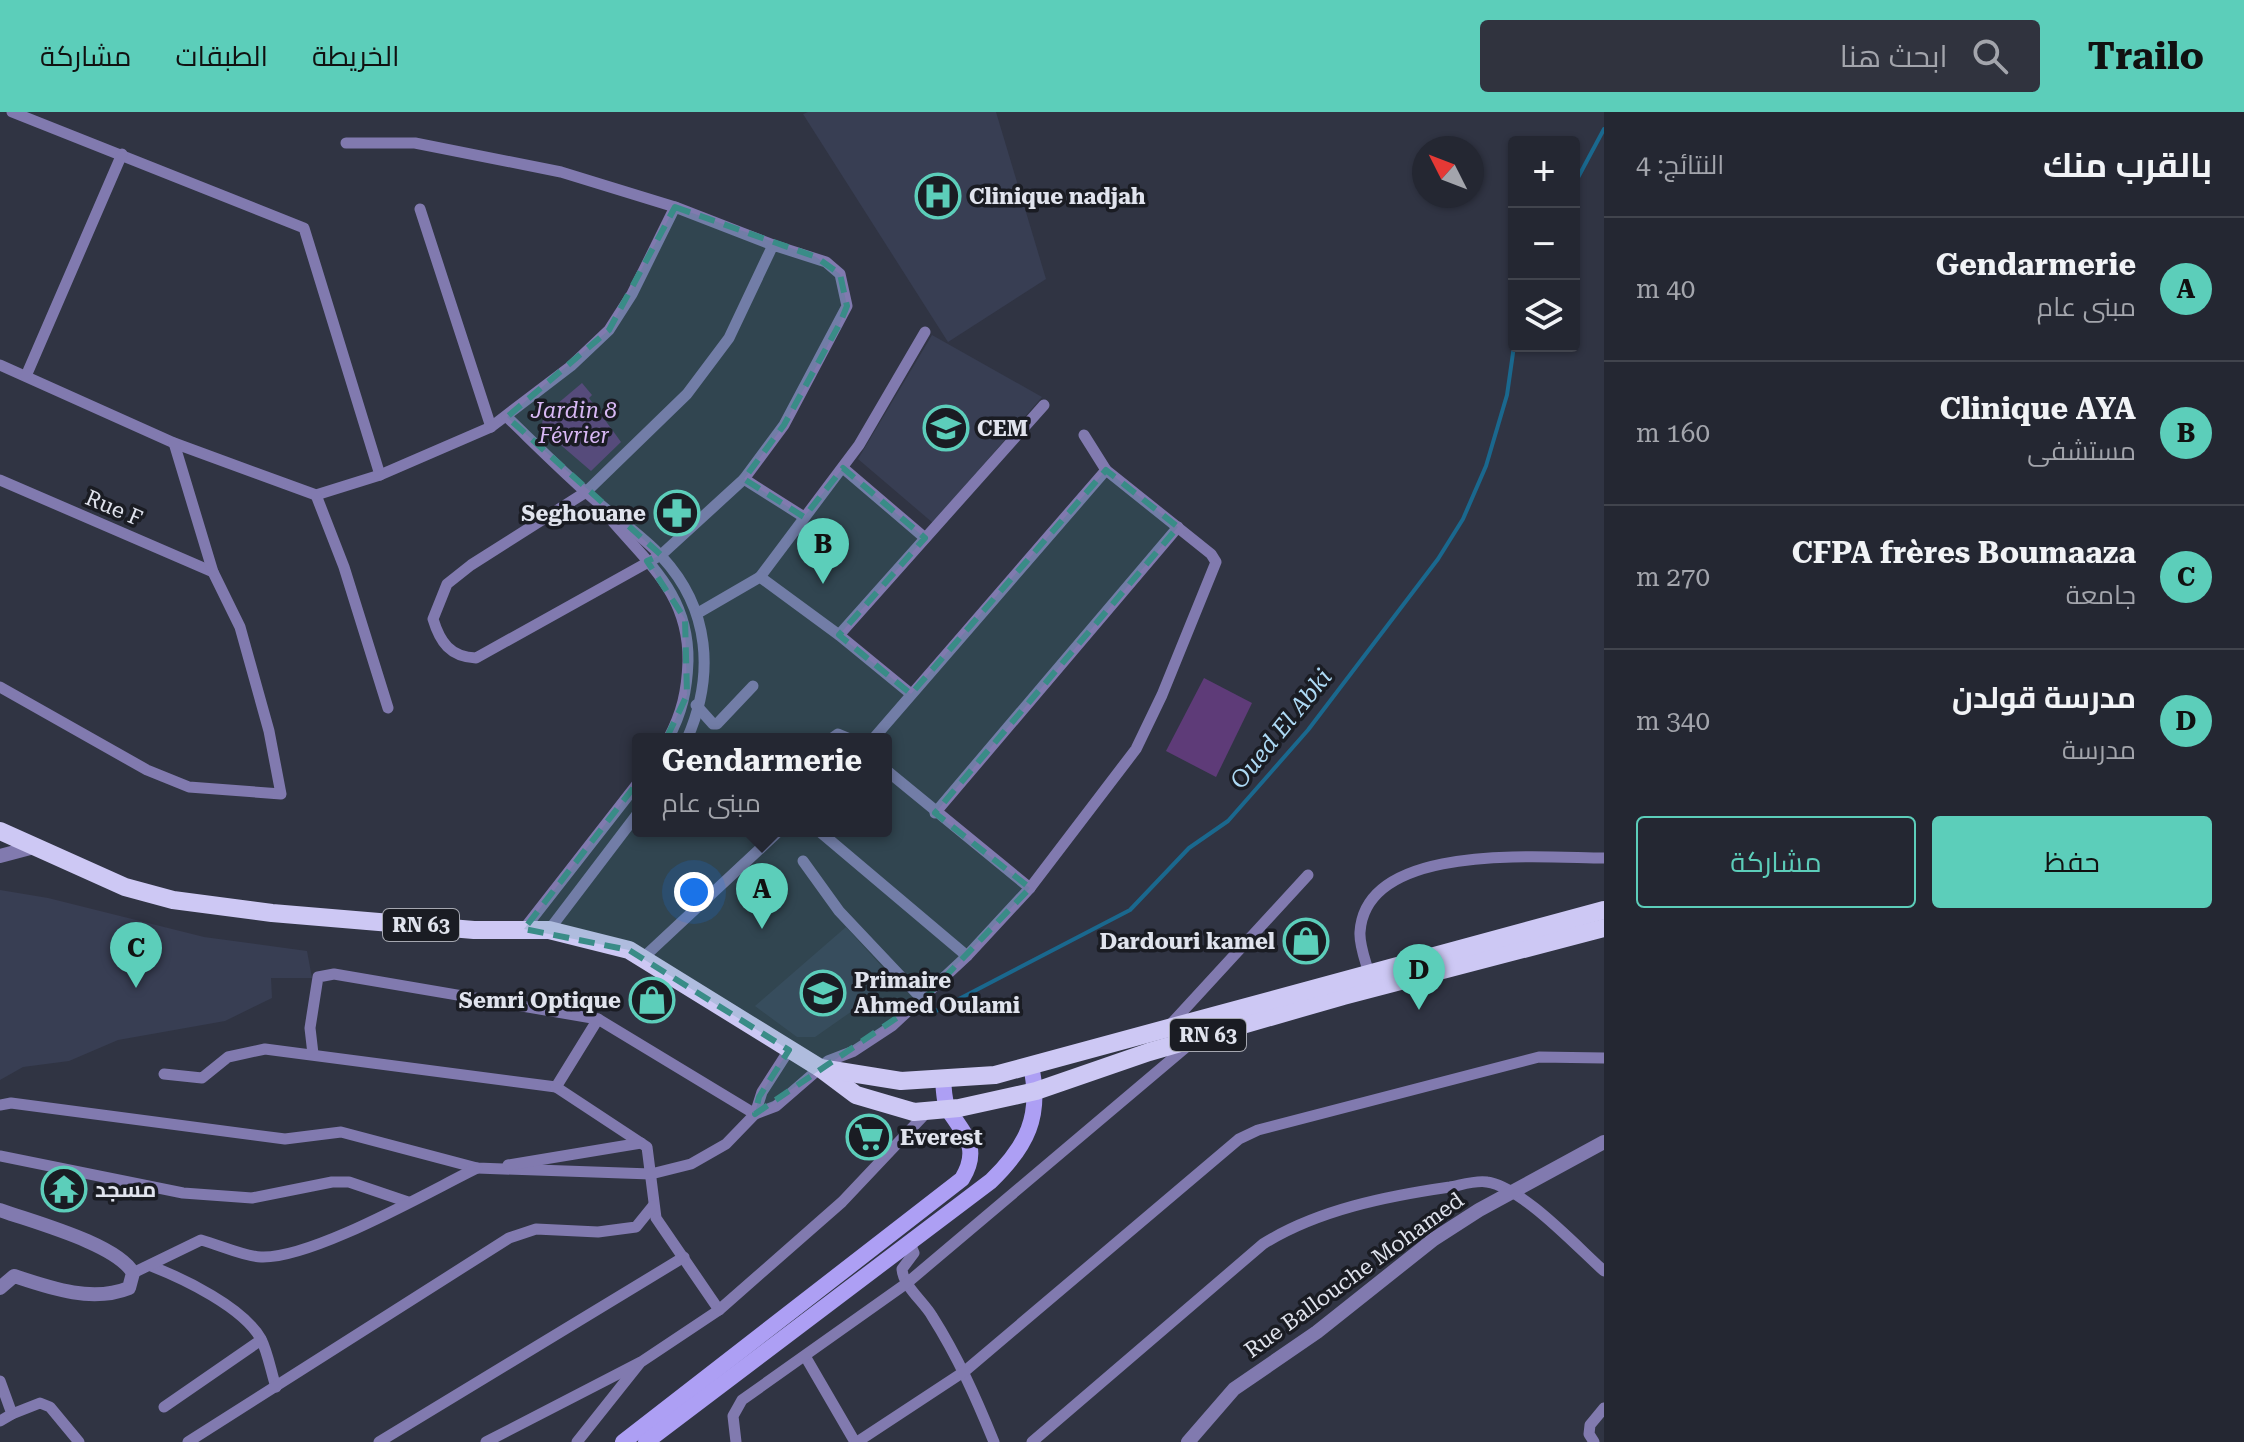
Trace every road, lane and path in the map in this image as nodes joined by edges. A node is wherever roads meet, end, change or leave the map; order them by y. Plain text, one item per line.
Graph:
1 (12, 112) edge
2 (346, 143) dead end
3 (122, 154) junction
4 (675, 207) junction
5 (420, 209) dead end
6 (773, 245) junction
7 (925, 332) dead end
8 (0, 365) edge
9 (26, 376) junction
10 (1044, 405) dead end
11 (507, 417) junction
12 (491, 427) junction
13 (1084, 435) dead end
14 (174, 443) junction
15 (843, 468) junction
16 (1106, 470) junction
17 (380, 475) junction
18 (744, 479) junction
19 (0, 480) edge
20 (586, 492) junction
21 (316, 495) junction
22 (804, 517) junction
23 (1178, 527) junction
24 (925, 538) junction
25 (661, 555) junction
26 (647, 561) junction
27 (213, 572) junction
28 (760, 577) junction
29 (698, 613) junction
30 (839, 635) junction
31 (753, 686) dead end
32 (0, 687) edge
33 (911, 694) junction
34 (687, 695) junction
35 (388, 708) dead end
36 (698, 708) junction
37 (671, 733) edge
38 (689, 733) edge
39 (878, 733) edge
40 (892, 775) edge
41 (632, 791) edge
42 (935, 813) junction
43 (632, 821) edge
44 (0, 831) edge
45 (773, 837) edge
46 (826, 837) edge
47 (34, 847) junction
48 (0, 856) edge
49 (1604, 858) edge
50 (803, 861) dead end
51 (1308, 875) dead end
52 (1030, 888) junction
53 (1604, 910) edge
54 (1604, 928) edge
55 (524, 929) junction
56 (549, 930) junction
57 (967, 956) junction
58 (644, 957) junction
59 (1369, 974) junction
60 (923, 1000) junction
61 (598, 1019) junction
62 (1165, 1031) junction
63 (1197, 1038) junction
64 (789, 1050) junction
65 (313, 1054) junction
66 (1604, 1058) edge
67 (1031, 1066) junction
68 (820, 1068) junction
69 (164, 1074) dead end
70 (943, 1080) junction
71 (556, 1087) junction
72 (1036, 1091) junction
73 (0, 1105) edge
74 (947, 1109) junction
75 (928, 1111) junction
76 (755, 1114) junction
77 (1604, 1142) edge
78 (641, 1143) junction
79 (0, 1156) edge
80 (477, 1168) junction
81 (491, 1169) junction
82 (651, 1174) junction
83 (1514, 1193) junction
84 (408, 1202) junction
85 (653, 1206) junction
86 (0, 1211) edge
87 (910, 1243) junction
88 (684, 1257) junction
89 (151, 1266) junction
90 (1604, 1271) edge
91 (133, 1273) junction
92 (907, 1283) junction
93 (0, 1288) edge
94 (719, 1310) junction
95 (261, 1340) junction
96 (805, 1356) junction
97 (641, 1362) junction
98 (965, 1371) junction
99 (0, 1381) edge
100 (276, 1387) junction
101 (164, 1407) dead end
102 (1604, 1408) edge
103 (12, 1414) junction
104 (0, 1421) edge
105 (79, 1442) edge
106 (188, 1442) edge
107 (379, 1442) edge
108 (486, 1442) edge
109 (577, 1442) edge
110 (623, 1442) edge
111 (646, 1442) edge
112 (736, 1442) edge
113 (856, 1442) edge
114 (994, 1442) edge
115 (1032, 1442) edge
116 (1188, 1442) edge
117 (1594, 1442) edge

1 - 3 street
2 - 4 street
3 - 9 street
3 - 17 street
4 - 6 street
4 - 11 street
5 - 12 street
6 - 18 street
6 - 20 street
7 - 15 street
8 - 9 street
9 - 14 street
10 - 24 street
11 - 12 street
11 - 20 street
12 - 17 street
13 - 16 street
14 - 21 street
14 - 27 street
15 - 22 street
15 - 24 street
16 - 23 street
16 - 33 street
17 - 21 street
18 - 22 street
18 - 25 street
19 - 27 street, Rue F
20 - 25 street
20 - 26 street
20 - 26 street
21 - 35 street
22 - 28 street
23 - 42 street
23 - 52 street
24 - 30 street
25 - 26 street
25 - 29 street
26 - 34 street
27 - 32 street
28 - 29 street
28 - 30 street
29 - 36 street
30 - 33 street
31 - 36 street
33 - 39 street
34 - 36 street
34 - 37 street
36 - 38 street
40 - 42 street
41 - 55 street
42 - 52 street
43 - 56 street
44 - 47 main road, RN 63
45 - 58 street
46 - 57 street
47 - 48 street
47 - 55 main road, RN 63
49 - 59 street
50 - 60 street
51 - 62 street
52 - 57 street
53 - 59 main road, RN 63
54 - 63 main road, RN 63
55 - 56 main road, RN 63
56 - 58 main road, RN 63
57 - 60 street
58 - 64 main road, RN 63
59 - 62 main road, RN 63
60 - 68 street
61 - 65 street
61 - 71 street
61 - 76 street
62 - 67 main road, RN 63
63 - 72 main road, RN 63
63 - 92 street
64 - 68 main road, RN 63
64 - 76 street
65 - 69 street
65 - 71 street
66 - 98 street
67 - 70 main road, RN 63
67 - 72 main road
68 - 70 main road, RN 63
68 - 75 main road, RN 63
68 - 76 street
70 - 74 main road
71 - 78 street
72 - 74 main road, RN 63
72 - 87 main road
73 - 80 street
74 - 75 main road, RN 63
74 - 110 main road
75 - 94 street
76 - 82 street
77 - 83 street, Rue Ballouche Mohamed
78 - 81 street
78 - 82 street
79 - 84 street
80 - 81 street
80 - 84 street
81 - 82 street
82 - 85 street
83 - 90 street
83 - 115 street
83 - 116 street, Rue Ballouche Mohamed
84 - 89 street
85 - 88 street
85 - 100 street
86 - 91 street
87 - 92 street
87 - 111 main road
88 - 94 street
88 - 107 street
89 - 91 street
89 - 95 street
91 - 93 street
92 - 96 street
92 - 98 street
94 - 97 street
95 - 100 street
95 - 101 street
96 - 112 street
96 - 113 street
97 - 108 street
97 - 109 street
98 - 113 street
98 - 114 street
99 - 103 street
100 - 106 street
102 - 117 street
103 - 104 street
103 - 105 street

